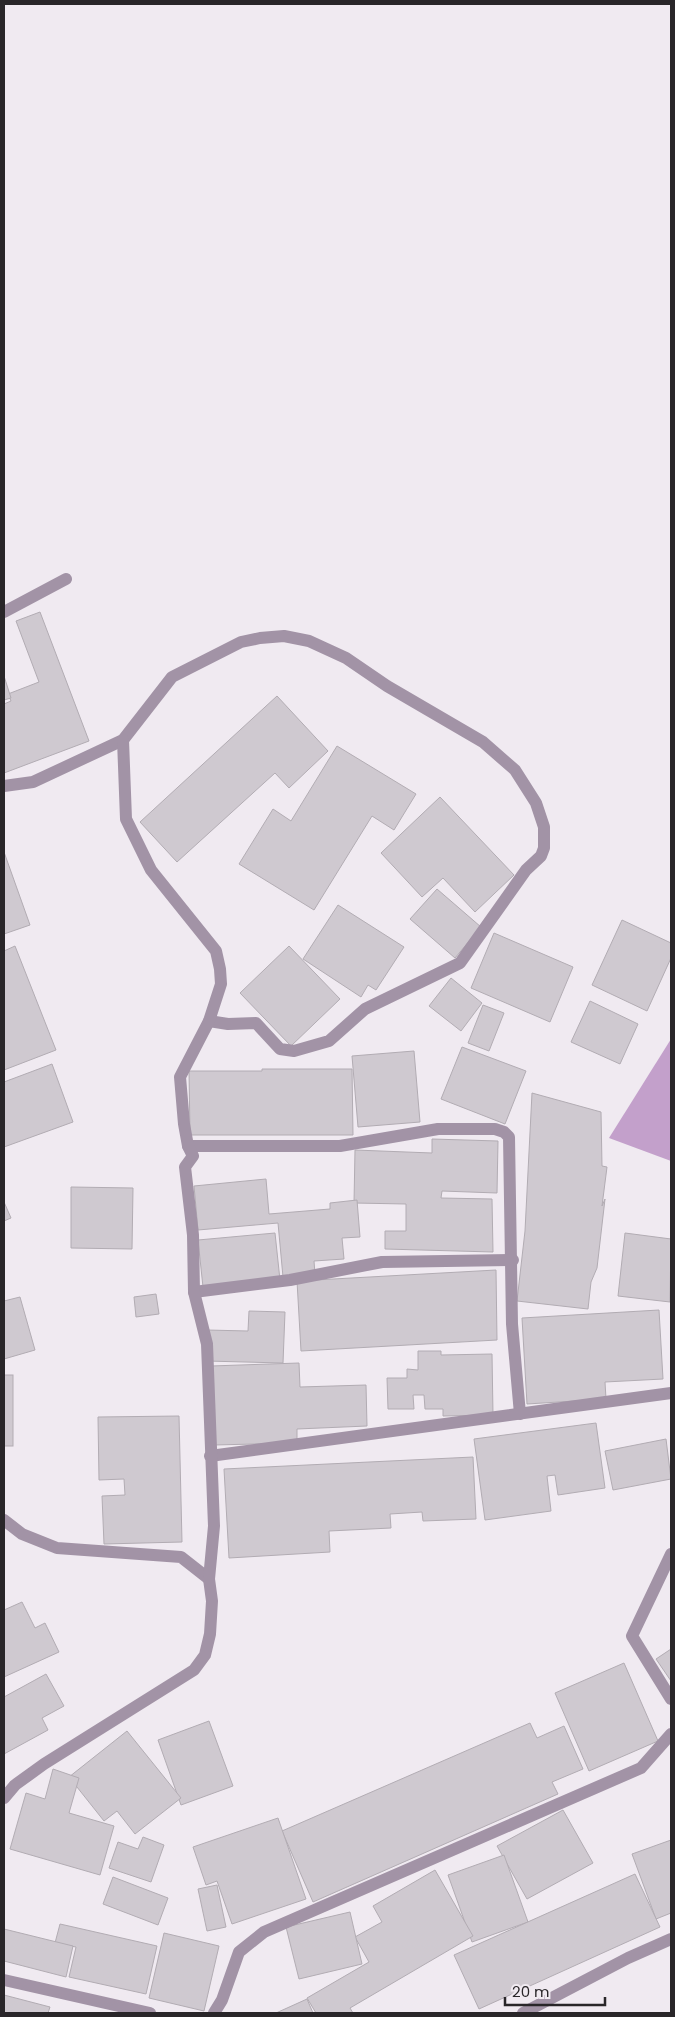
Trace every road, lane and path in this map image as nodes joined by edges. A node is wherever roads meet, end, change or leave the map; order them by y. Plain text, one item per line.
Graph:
1 (66, 579) dead end
2 (4, 612) edge
3 (123, 740) junction
4 (4, 786) edge
5 (209, 1021) junction
6 (188, 1146) junction
7 (512, 1260) junction
8 (194, 1292) junction
9 (671, 1393) edge
10 (520, 1414) junction
11 (210, 1456) junction
12 (4, 1520) edge
13 (671, 1554) edge
14 (209, 1580) junction
15 (671, 1698) edge
16 (671, 1734) edge
17 (4, 1798) edge
18 (671, 1939) edge
19 (4, 1980) edge
20 (150, 2013) edge
21 (214, 2013) edge
22 (523, 2013) edge

1 - 2 street
3 - 4 street
3 - 5 street
3 - 5 street
5 - 6 street
6 - 7 street
6 - 8 street
7 - 8 street
7 - 10 street
8 - 11 street
9 - 10 street
10 - 11 street
11 - 14 street
12 - 14 street
13 - 15 street
14 - 17 street
16 - 21 street
18 - 22 street
19 - 20 street

